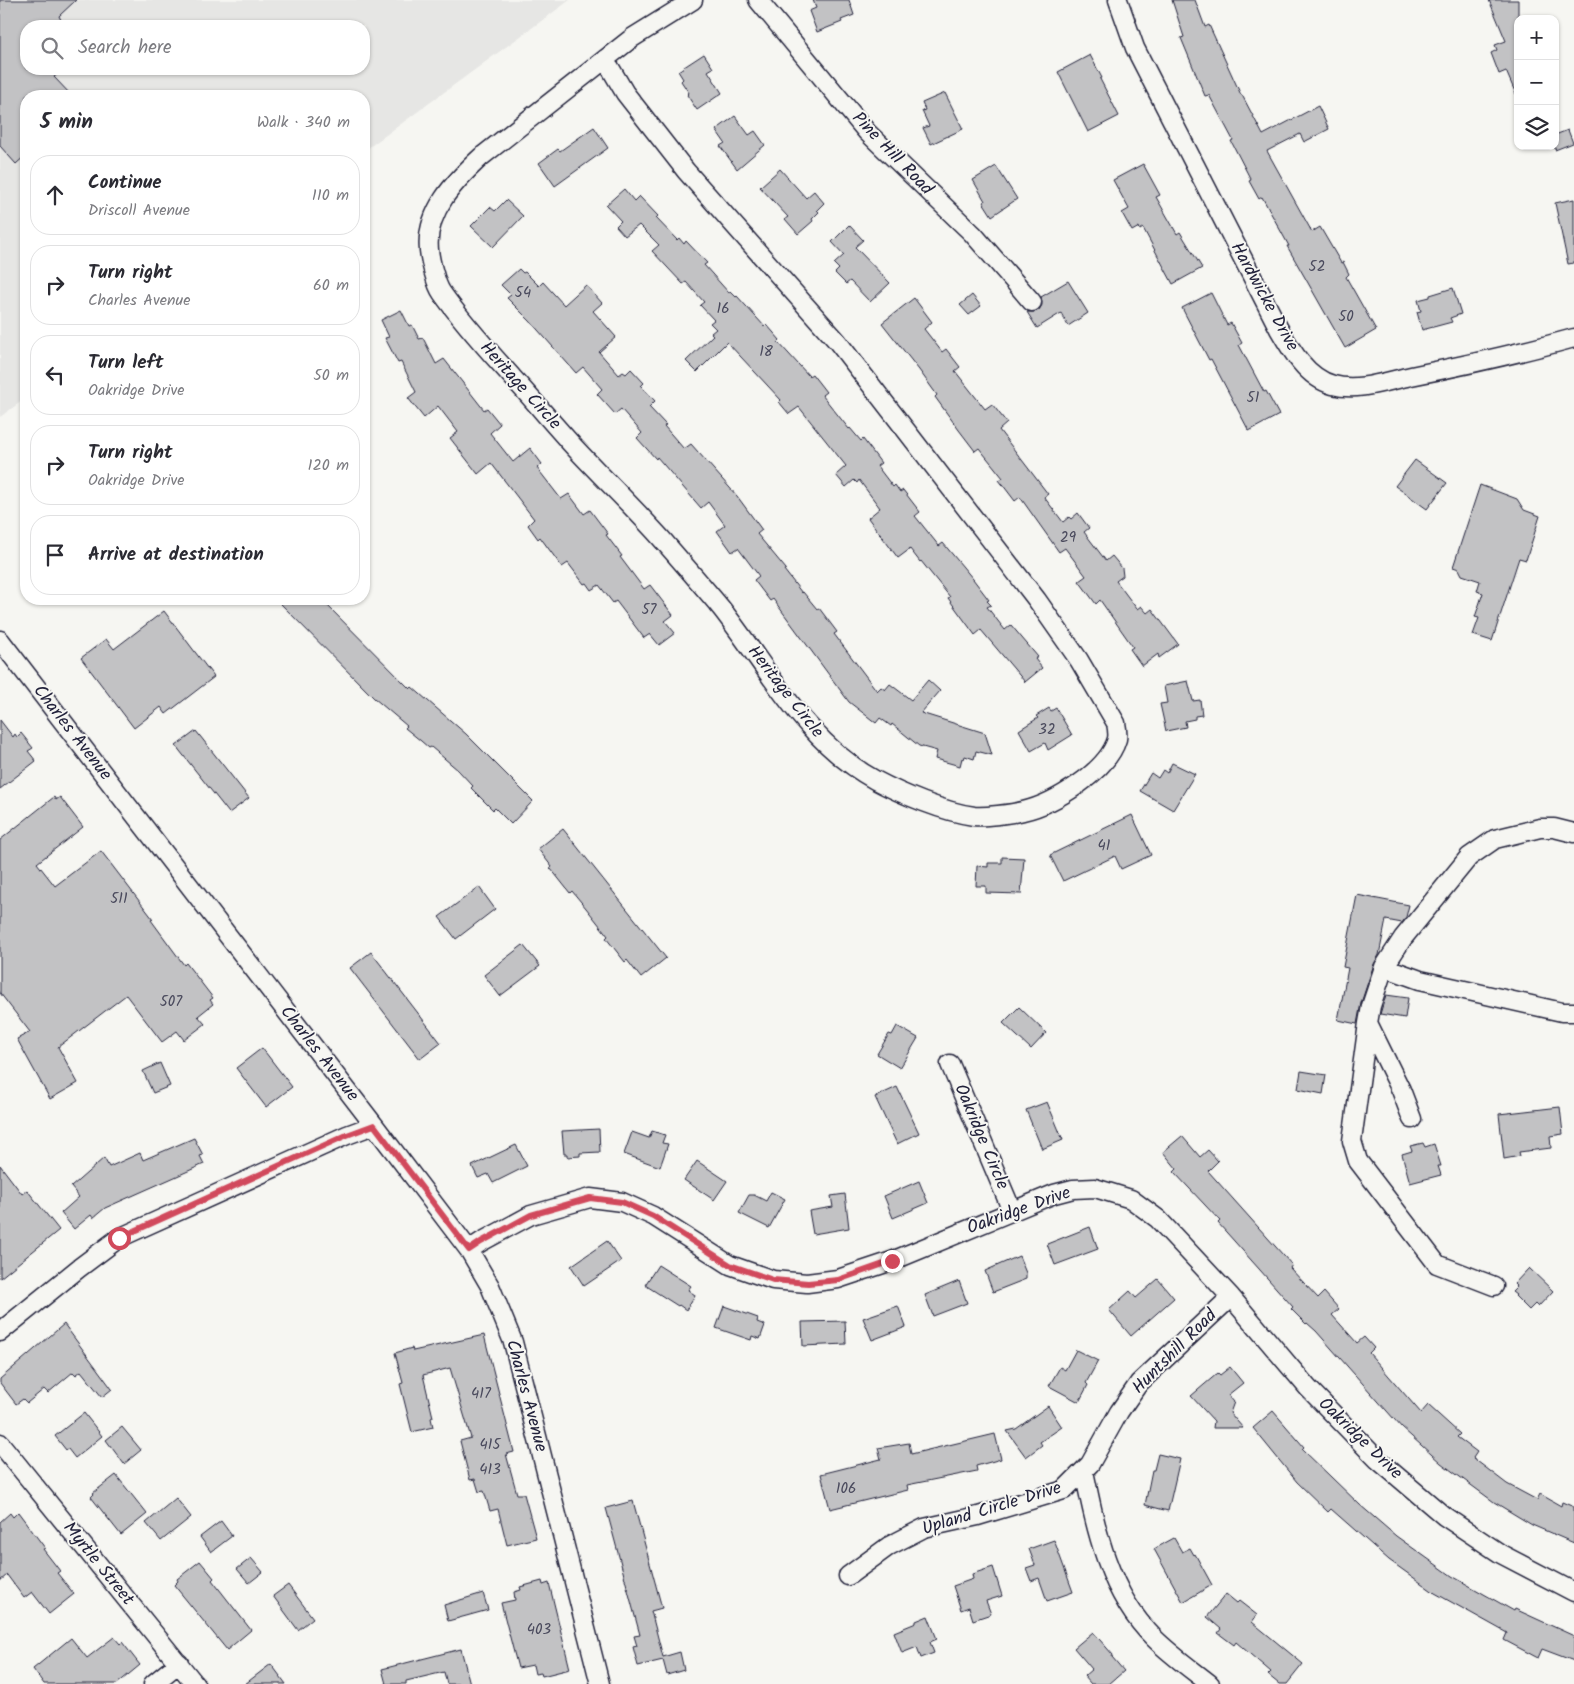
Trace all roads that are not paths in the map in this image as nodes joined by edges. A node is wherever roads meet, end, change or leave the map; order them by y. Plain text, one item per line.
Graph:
1 (693, 0) edge
2 (758, 0) edge
3 (1118, 0) edge
4 (605, 59) junction
5 (1032, 302) dead end
6 (1574, 338) edge
7 (0, 640) edge
8 (1574, 833) edge
9 (1384, 968) junction
10 (1574, 1012) edge
11 (1368, 1023) junction
12 (950, 1064) dead end
13 (1412, 1119) dead end
14 (374, 1125) junction
15 (1012, 1211) junction
16 (469, 1250) junction
17 (1494, 1286) dead end
18 (1231, 1297) junction
19 (0, 1332) edge
20 (0, 1444) edge
21 (1084, 1471) junction
22 (848, 1576) dead end
23 (1574, 1592) edge
24 (179, 1663) junction
25 (153, 1684) edge
26 (195, 1684) edge
27 (600, 1684) edge
28 (1210, 1684) edge

1 - 4 street, Heritage Circle
2 - 5 street, Pine Hill Road
3 - 6 street, Hardwicke Drive
4 - 4 street, Heritage Circle
7 - 14 street, Charles Avenue
8 - 9 street
9 - 10 street
9 - 11 street
11 - 13 street
11 - 17 street
12 - 15 street, Oakridge Circle
14 - 16 street, Charles Avenue
14 - 19 street
15 - 16 street, Oakridge Drive
15 - 18 street, Oakridge Drive
16 - 27 street, Charles Avenue
18 - 21 street, Huntshill Road
18 - 23 street, Oakridge Drive
20 - 24 street, Myrtle Street
21 - 22 street, Upland Circle Drive
21 - 28 street
24 - 25 street
24 - 26 street, Myrtle Street

